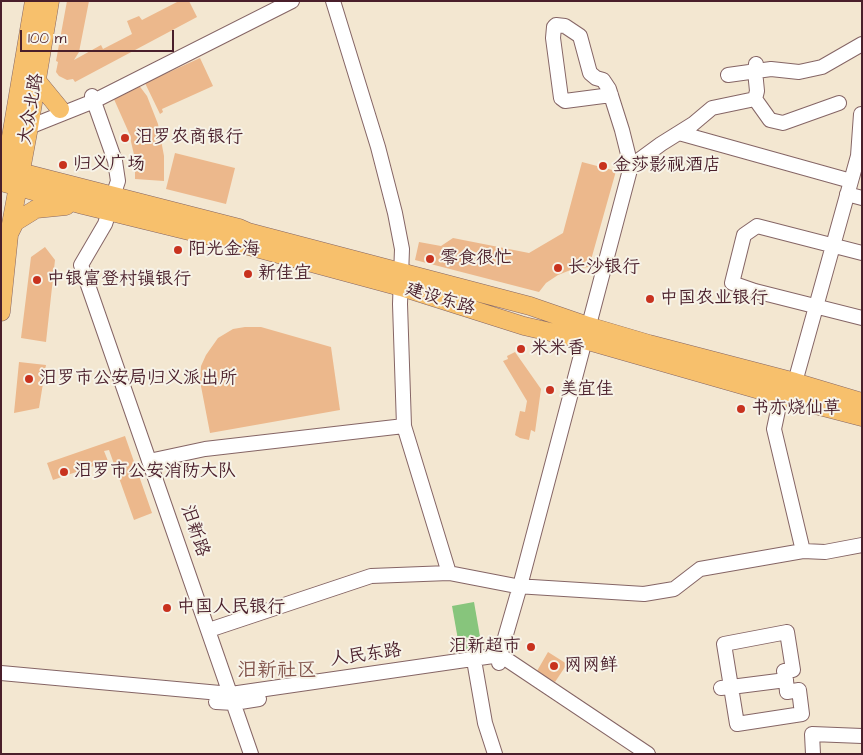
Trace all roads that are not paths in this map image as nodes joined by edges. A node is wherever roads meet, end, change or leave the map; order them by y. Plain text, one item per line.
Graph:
1 (34, 1) edge
2 (50, 1) edge
3 (279, 1) edge
4 (292, 1) edge
5 (333, 1) edge
6 (862, 44) edge
7 (755, 68) junction
8 (728, 75) dead end
9 (37, 80) junction
10 (611, 95) junction
11 (93, 98) junction
12 (754, 99) junction
13 (839, 103) dead end
14 (60, 109) junction
15 (861, 114) edge
16 (24, 122) junction
17 (1, 131) edge
18 (679, 133) junction
19 (631, 166) junction
20 (7, 178) edge
21 (849, 187) junction
22 (862, 198) edge
23 (111, 204) junction
24 (83, 205) junction
25 (9, 235) junction
26 (833, 246) junction
27 (862, 253) edge
28 (401, 279) junction
29 (817, 305) junction
30 (1, 312) edge
31 (862, 318) edge
32 (582, 332) junction
33 (795, 382) junction
34 (782, 396) junction
35 (862, 402) edge
36 (862, 416) edge
37 (404, 426) junction
38 (154, 460) junction
39 (862, 545) edge
40 (802, 551) junction
41 (449, 573) junction
42 (518, 586) junction
43 (212, 629) junction
44 (495, 660) junction
45 (475, 663) junction
46 (1, 673) edge
47 (786, 680) junction
48 (1, 681) edge
49 (726, 687) junction
50 (236, 698) junction
51 (862, 736) edge
52 (251, 754) edge
53 (260, 754) edge
54 (495, 754) edge
55 (636, 754) edge
56 (648, 754) edge
57 (814, 754) edge

1 - 16 main road, 大众北路
2 - 9 main road, 大众北路
3 - 11 street
4 - 11 street
5 - 28 street
6 - 7 street
7 - 8 street
7 - 12 street
9 - 14 main road
9 - 16 main road, 大众北路
10 - 10 street
10 - 19 street
11 - 14 street
11 - 16 street
11 - 23 street, 汨新路
12 - 13 street
12 - 18 street
14 - 16 street
15 - 21 street
16 - 17 main road
16 - 20 main road, 大众北路
18 - 19 street
18 - 21 street
19 - 32 street
20 - 23 main road, 建设东路
20 - 24 main road, 建设东路
20 - 25 main road, 大众北路
21 - 22 street
21 - 26 street
23 - 24 main road, 建设东路
23 - 28 main road, 建设东路
23 - 38 street, 汨新路
24 - 25 main road
25 - 30 main road, 大众北路
26 - 27 street
26 - 29 street
26 - 29 street
28 - 32 main road, 建设东路
28 - 37 street
29 - 31 street
29 - 33 street
32 - 33 main road, 建设东路
32 - 34 main road, 建设东路
32 - 42 street
33 - 35 main road, 建设东路
34 - 36 main road, 建设东路
34 - 40 street
37 - 38 street
37 - 41 street
38 - 43 street, 汨新路
39 - 40 street
40 - 42 street
41 - 42 street
41 - 43 street
42 - 44 street
43 - 50 street, 汨新路
44 - 45 street, 人民东路
44 - 55 street
44 - 56 street
45 - 50 street, 人民东路
45 - 54 street
46 - 50 street, 人民东路
47 - 49 street
47 - 49 street
47 - 49 street
48 - 50 street, 人民东路
50 - 52 street, 汨新路
50 - 53 street
51 - 57 street

